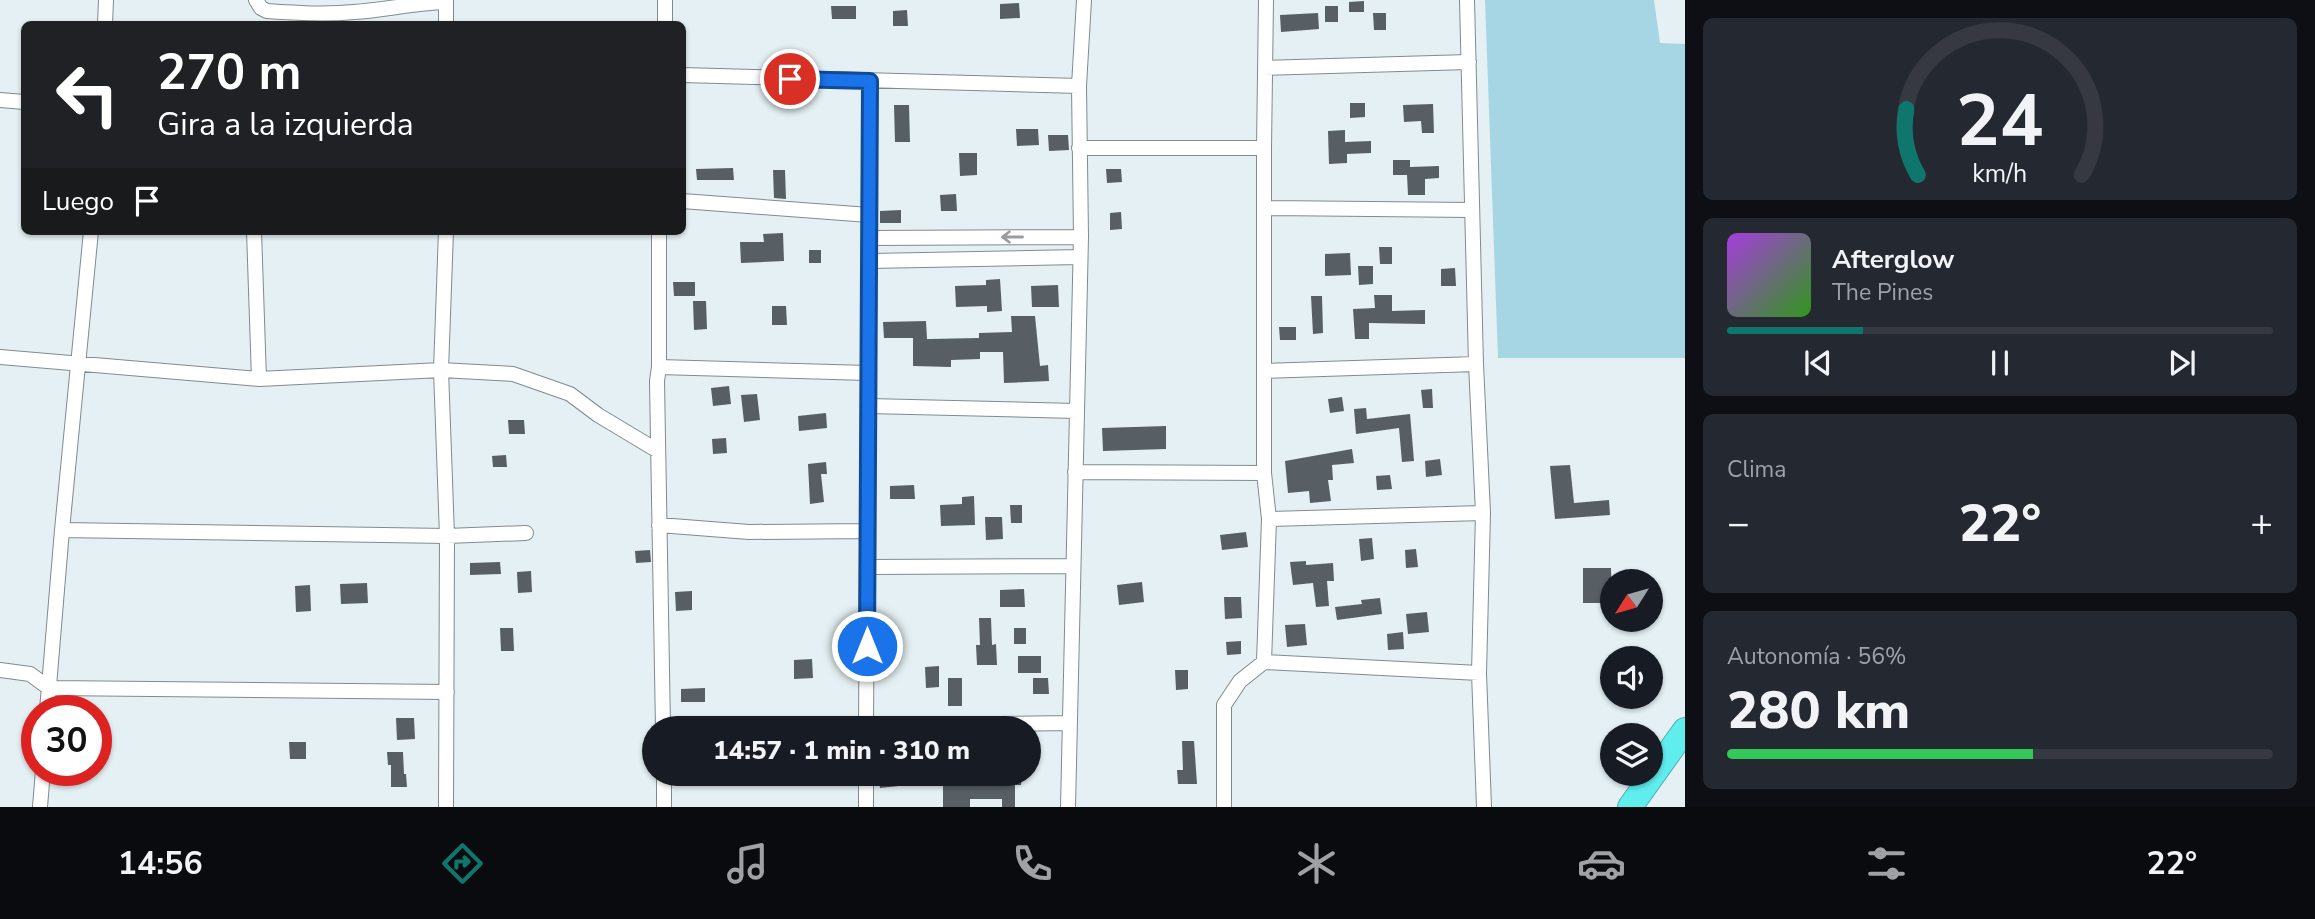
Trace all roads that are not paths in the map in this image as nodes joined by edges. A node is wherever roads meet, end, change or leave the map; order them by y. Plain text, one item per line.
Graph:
1 (106, 0) edge
2 (256, 0) edge
3 (665, 0) edge
4 (1084, 0) edge
5 (1266, 0) edge
6 (1467, 0) edge
7 (446, 1) edge
8 (105, 21) edge
9 (446, 21) edge
10 (665, 21) edge
11 (1469, 62) junction
12 (1265, 68) junction
13 (686, 75) edge
14 (870, 81) junction
15 (1079, 86) junction
16 (0, 100) edge
17 (21, 102) edge
18 (1079, 148) junction
19 (1264, 148) junction
20 (686, 201) edge
21 (1264, 208) junction
22 (1472, 211) junction
23 (869, 215) junction
24 (91, 235) edge
25 (254, 235) edge
26 (446, 235) edge
27 (659, 235) edge
28 (1081, 237) junction
29 (869, 238) junction
30 (1080, 257) junction
31 (869, 261) junction
32 (0, 357) edge
33 (79, 363) junction
34 (1476, 364) junction
35 (659, 367) junction
36 (441, 370) junction
37 (1265, 371) junction
38 (869, 373) junction
39 (259, 379) junction
40 (868, 406) junction
41 (1077, 411) junction
42 (658, 451) junction
43 (1075, 472) junction
44 (1264, 473) junction
45 (1483, 513) junction
46 (1269, 519) junction
47 (659, 524) junction
48 (62, 530) junction
49 (867, 531) junction
50 (526, 533) dead end
51 (447, 536) junction
52 (867, 566) junction
53 (1073, 566) junction
54 (1264, 662) junction
55 (0, 670) edge
56 (1479, 673) junction
57 (49, 688) junction
58 (447, 692) junction
59 (48, 695) edge
60 (663, 716) edge
61 (867, 716) edge
62 (1070, 723) junction
63 (1041, 724) edge
64 (1685, 730) edge
65 (42, 786) edge
66 (664, 786) edge
67 (866, 786) edge
68 (40, 807) edge
69 (446, 807) edge
70 (664, 807) edge
71 (866, 807) edge
72 (1068, 807) edge
73 (1224, 807) edge
74 (1484, 807) edge
75 (1630, 807) edge

1 - 8 street
2 - 7 street
3 - 10 street
4 - 15 street
5 - 12 street
6 - 11 street
7 - 9 street
11 - 12 street
11 - 22 street
12 - 19 street
13 - 14 street
14 - 15 street
14 - 23 street
15 - 18 street
16 - 17 street
18 - 19 street
18 - 28 street
19 - 21 street
20 - 23 street
21 - 22 street
21 - 37 street
22 - 34 street
23 - 29 street
24 - 33 street
25 - 39 street
26 - 36 street
27 - 35 street
28 -> 29 street
28 - 30 street
29 - 31 street
30 - 31 street
30 - 41 street
31 - 38 street
32 - 33 street
33 - 39 street
33 - 48 street
34 - 37 street
34 - 45 street
35 - 38 street
35 - 42 street
36 - 39 street
36 - 42 street
36 - 51 street
37 - 44 street
38 - 40 street
40 - 41 street
40 - 49 street
41 - 43 street
42 - 47 street
43 - 44 street
43 - 53 street
44 - 46 street
45 - 46 street
45 - 56 street
46 - 54 street
47 - 49 street
47 - 60 street
48 - 51 street
48 - 57 street
49 - 52 street
50 - 51 street
51 - 58 street
52 - 53 street
52 - 61 street
53 - 62 street
54 - 56 street
54 - 73 street
55 - 57 street
56 - 74 street
57 - 58 street
57 - 59 street
58 - 69 street
62 - 63 street
62 - 72 street
64 - 75 highway
65 - 68 street
66 - 70 street
67 - 71 street

